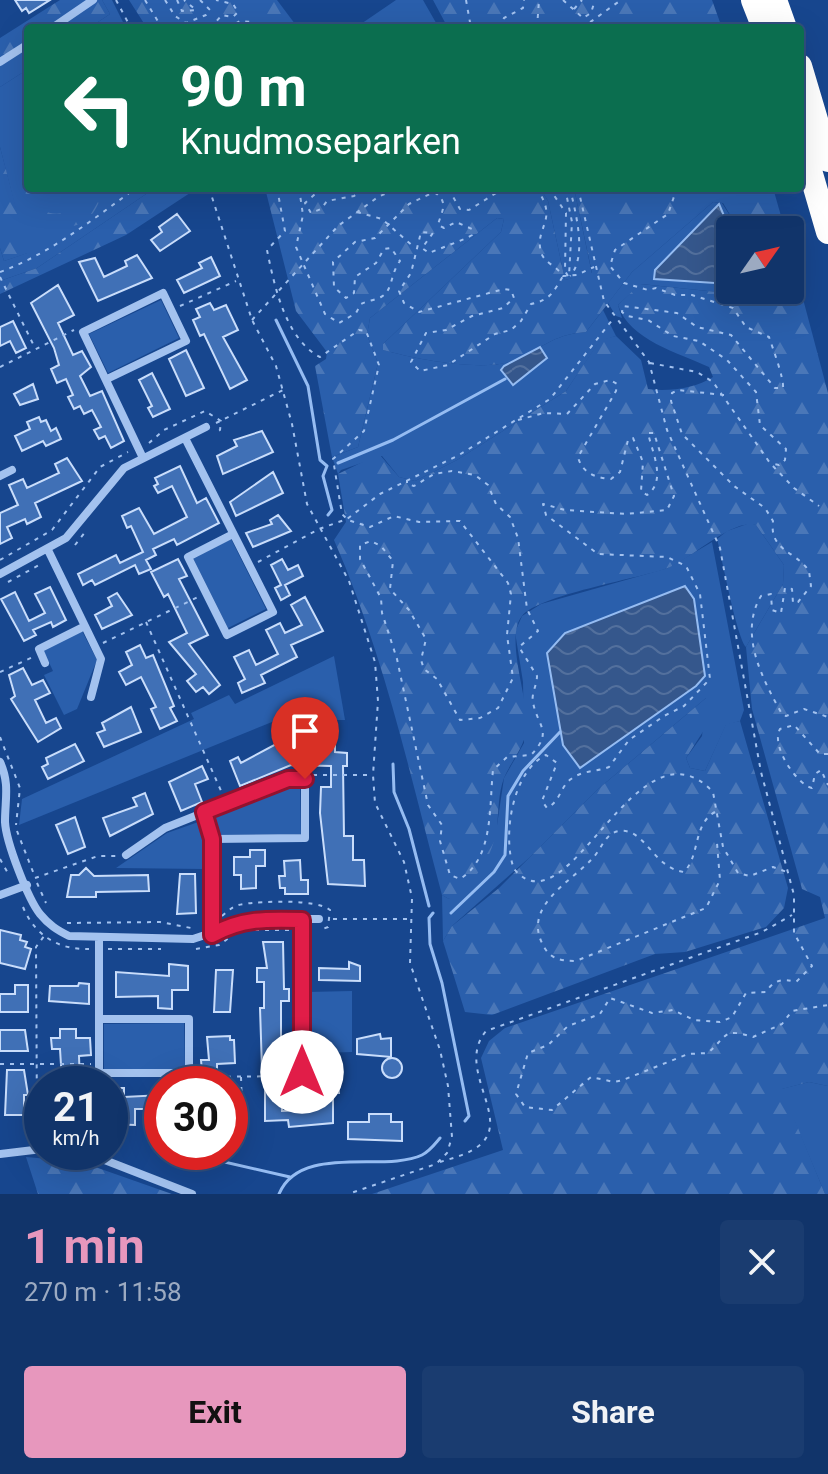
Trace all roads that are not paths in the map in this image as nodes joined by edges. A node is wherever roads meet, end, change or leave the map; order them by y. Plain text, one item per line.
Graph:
1 (93, 0) edge
2 (753, 0) edge
3 (775, 0) edge
4 (58, 24) edge
5 (762, 24) edge
6 (784, 24) edge
7 (24, 47) edge
8 (0, 62) edge
9 (804, 79) edge
10 (804, 150) edge
11 (828, 160) edge
12 (828, 232) edge
13 (107, 379) junction
14 (206, 427) road end
15 (187, 443) junction
16 (143, 458) junction
17 (12, 470) dead end
18 (0, 476) edge
19 (233, 534) junction
20 (50, 554) junction
21 (0, 574) edge
22 (85, 626) junction
23 (45, 663) dead end
24 (91, 697) dead end
25 (0, 762) edge
26 (204, 812) junction
27 (212, 839) junction
28 (126, 855) road end
29 (27, 885) junction
30 (0, 895) edge
31 (319, 919) road end
32 (302, 920) junction
33 (212, 935) junction
34 (99, 939) junction
35 (99, 1019) junction
36 (337, 1071) dead end
37 (24, 1150) edge
38 (0, 1154) edge
39 (128, 1169) edge
40 (192, 1194) edge

1 - 4 street
2 - 5 highway
3 - 6 highway
7 - 8 street
9 - 11 highway
10 - 12 highway
13 - 13 street
13 - 16 street
14 - 15 street
15 - 16 street
15 - 19 street
16 - 20 street
17 - 18 street
19 - 19 street
20 - 21 street
20 - 22 street
22 - 23 street
22 - 24 street
25 - 29 street
26 - 27 street
26 - 27 street
26 - 28 street
27 - 33 street
29 - 30 street
29 - 34 street
31 - 32 street
32 - 33 street
32 - 36 street
33 - 34 street
34 - 35 street
35 - 35 street
37 - 38 street
39 - 40 street

